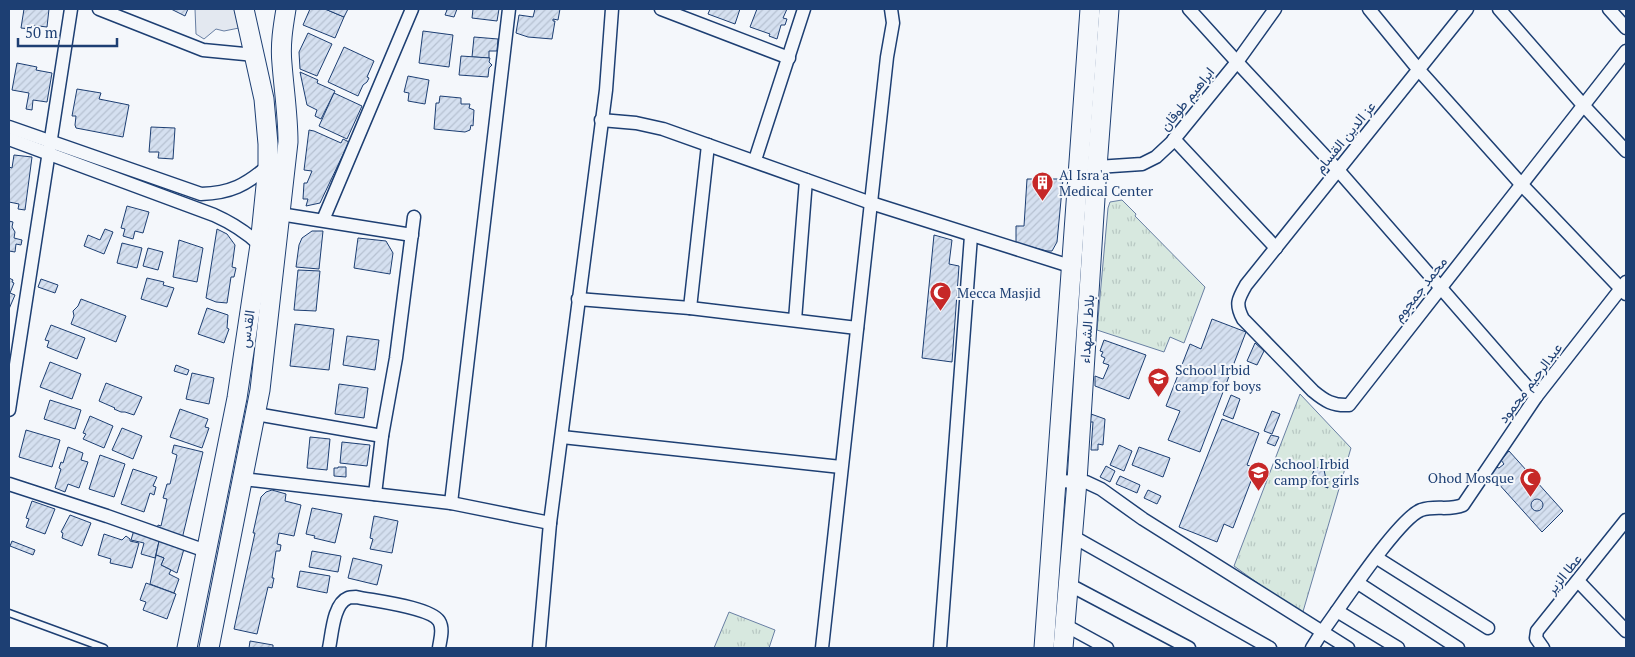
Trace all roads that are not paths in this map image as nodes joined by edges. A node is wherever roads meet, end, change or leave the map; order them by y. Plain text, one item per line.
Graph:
1 (71, 9) edge
2 (99, 9) edge
3 (244, 9) edge
4 (286, 9) edge
5 (412, 9) edge
6 (509, 9) edge
7 (612, 9) edge
8 (661, 9) edge
9 (804, 9) edge
10 (891, 9) edge
11 (1090, 9) edge
12 (1110, 9) edge
13 (1189, 9) edge
14 (1276, 9) edge
15 (1368, 9) edge
16 (1467, 9) edge
17 (1499, 9) edge
18 (1609, 9) edge
19 (1626, 28) edge
20 (1626, 51) edge
21 (255, 55) junction
22 (789, 58) junction
23 (1236, 62) junction
24 (1418, 69) junction
25 (1584, 105) junction
26 (601, 120) junction
27 (9, 127) edge
28 (9, 139) edge
29 (1174, 139) junction
30 (708, 145) junction
31 (50, 147) junction
32 (1626, 151) edge
33 (755, 160) junction
34 (268, 166) junction
35 (1097, 167) junction
36 (1338, 170) junction
37 (806, 180) junction
38 (1521, 184) junction
39 (871, 203) junction
40 (280, 214) junction
41 (414, 216) dead end
42 (322, 220) junction
43 (412, 235) junction
44 (971, 236) junction
45 (260, 245) junction
46 (1276, 248) junction
47 (1070, 266) junction
48 (1246, 285) joint
49 (1441, 286) junction
50 (1625, 288) edge
51 (578, 299) junction
52 (690, 308) junction
53 (795, 320) junction
54 (857, 328) junction
55 (1536, 397) junction
56 (9, 410) edge
57 (256, 414) junction
58 (382, 436) junction
59 (562, 437) junction
60 (841, 467) junction
61 (243, 479) junction
62 (1055, 481) junction
63 (1077, 481) junction
64 (9, 484) edge
65 (375, 494) junction
66 (451, 502) junction
67 (1626, 520) edge
68 (550, 523) junction
69 (1072, 536) junction
70 (206, 552) junction
71 (1376, 558) junction
72 (1578, 581) junction
73 (1358, 583) junction
74 (1068, 584) junction
75 (1337, 611) junction
76 (9, 613) edge
77 (1065, 625) junction
78 (1488, 628) dead end
79 (1626, 631) edge
80 (1322, 632) junction
81 (104, 648) edge
82 (187, 648) edge
83 (209, 648) edge
84 (329, 648) edge
85 (439, 648) edge
86 (539, 648) edge
87 (822, 648) edge
88 (940, 648) edge
89 (1044, 648) edge
90 (1063, 648) edge
91 (1107, 648) edge
92 (1189, 648) edge
93 (1270, 648) edge
94 (1312, 648) edge
95 (1348, 648) edge
96 (1398, 648) edge
97 (1458, 648) edge
98 (1543, 648) edge

1 - 31 street
2 - 21 street
3 - 21 main road, القدس
4 - 40 main road, القدس
5 - 42 street
6 - 66 street
7 - 26 street
8 - 22 street
9 - 22 street
10 - 39 street
11 - 47 main road
12 - 35 main road, بلاط الشهداء
13 - 23 street
14 - 23 street, ابراهيم طوقان
15 - 24 street
16 - 24 street, عز الدين القسام
17 - 25 street
18 - 19 street
20 - 25 street, محمد جمجوم
21 - 34 main road, القدس
22 - 33 street
23 - 29 street, ابراهيم طوقان
23 - 36 street
24 - 36 street, عز الدين القسام
24 - 38 street
25 - 32 street
25 - 38 street, محمد جمجوم
26 - 30 street
26 - 51 street
27 - 31 street
28 - 31 street
29 - 35 street, ابراهيم طوقان
29 - 46 street
30 - 33 street
30 - 52 street
31 - 34 street
31 - 45 street
31 - 56 street
33 - 37 street
34 - 45 main road, القدس
35 - 63 main road, بلاط الشهداء
36 - 46 street, عز الدين القسام
36 - 49 street
37 - 39 street
37 - 53 street
38 - 49 street, محمد جمجوم
38 - 50 street
39 - 44 street
39 - 54 street
40 - 42 street
40 - 57 main road, القدس
41 - 43 street
42 - 43 street
43 - 58 street
44 - 47 street
44 - 88 street
45 - 70 main road, القدس
46 - 48 street, عز الدين القسام
47 - 62 main road
48 - 49 street, محمد جمجوم
49 - 55 street
50 - 55 street, عبدالرحيم محمود
51 - 52 street
51 - 59 street
52 - 53 street
53 - 54 street
54 - 60 street
55 - 71 street, عبدالرحيم محمود
57 - 58 street
57 - 61 main road, القدس
58 - 65 street
59 - 60 street
59 - 68 street
60 - 87 street
61 - 65 street
61 - 83 main road, القدس
62 - 63 street
62 - 89 main road
63 - 69 main road, بلاط الشهداء
63 - 80 street
64 - 70 street
65 - 66 street
66 - 68 street
67 - 72 street, عطا الزير
68 - 86 street
69 - 74 main road, بلاط الشهداء
69 - 93 street
70 - 82 main road, القدس
71 - 73 street
71 - 78 street
72 - 79 street
72 - 98 street, عطا الزير
73 - 75 street
73 - 97 street
74 - 77 main road, بلاط الشهداء
74 - 92 street
75 - 80 street
75 - 96 street
76 - 81 lane
77 - 90 main road, بلاط الشهداء
77 - 91 street
80 - 94 street
80 - 95 street
84 - 85 street

